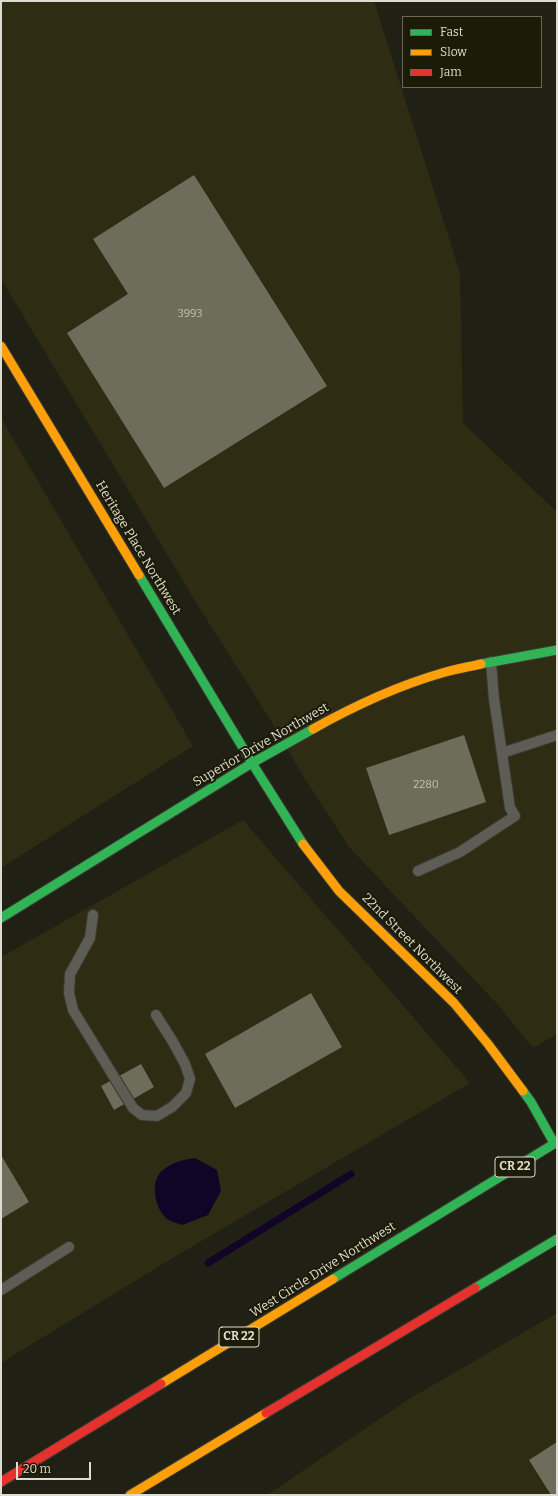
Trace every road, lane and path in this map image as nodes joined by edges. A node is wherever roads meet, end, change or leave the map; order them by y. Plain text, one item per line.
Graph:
1 (1, 346) edge
2 (557, 650) edge
3 (491, 662) junction
4 (557, 735) edge
5 (502, 753) junction
6 (252, 763) junction
7 (418, 872) dead end
8 (93, 915) dead end
9 (1, 918) edge
10 (156, 1015) dead end
11 (556, 1142) edge
12 (557, 1239) edge
13 (69, 1247) dead end
14 (1, 1290) edge
15 (1, 1482) edge
16 (130, 1495) edge

1 - 6 street, Heritage Place Northwest
2 - 3 street, Superior Drive Northwest
3 - 5 lane
3 - 6 street, Superior Drive Northwest
4 - 5 lane
5 - 7 lane
6 - 9 street, Superior Drive Northwest
6 - 11 street, 22nd Street Northwest
8 - 10 lane
11 - 15 street, West Circle Drive Northwest / CR 22
12 - 16 street
13 - 14 lane

